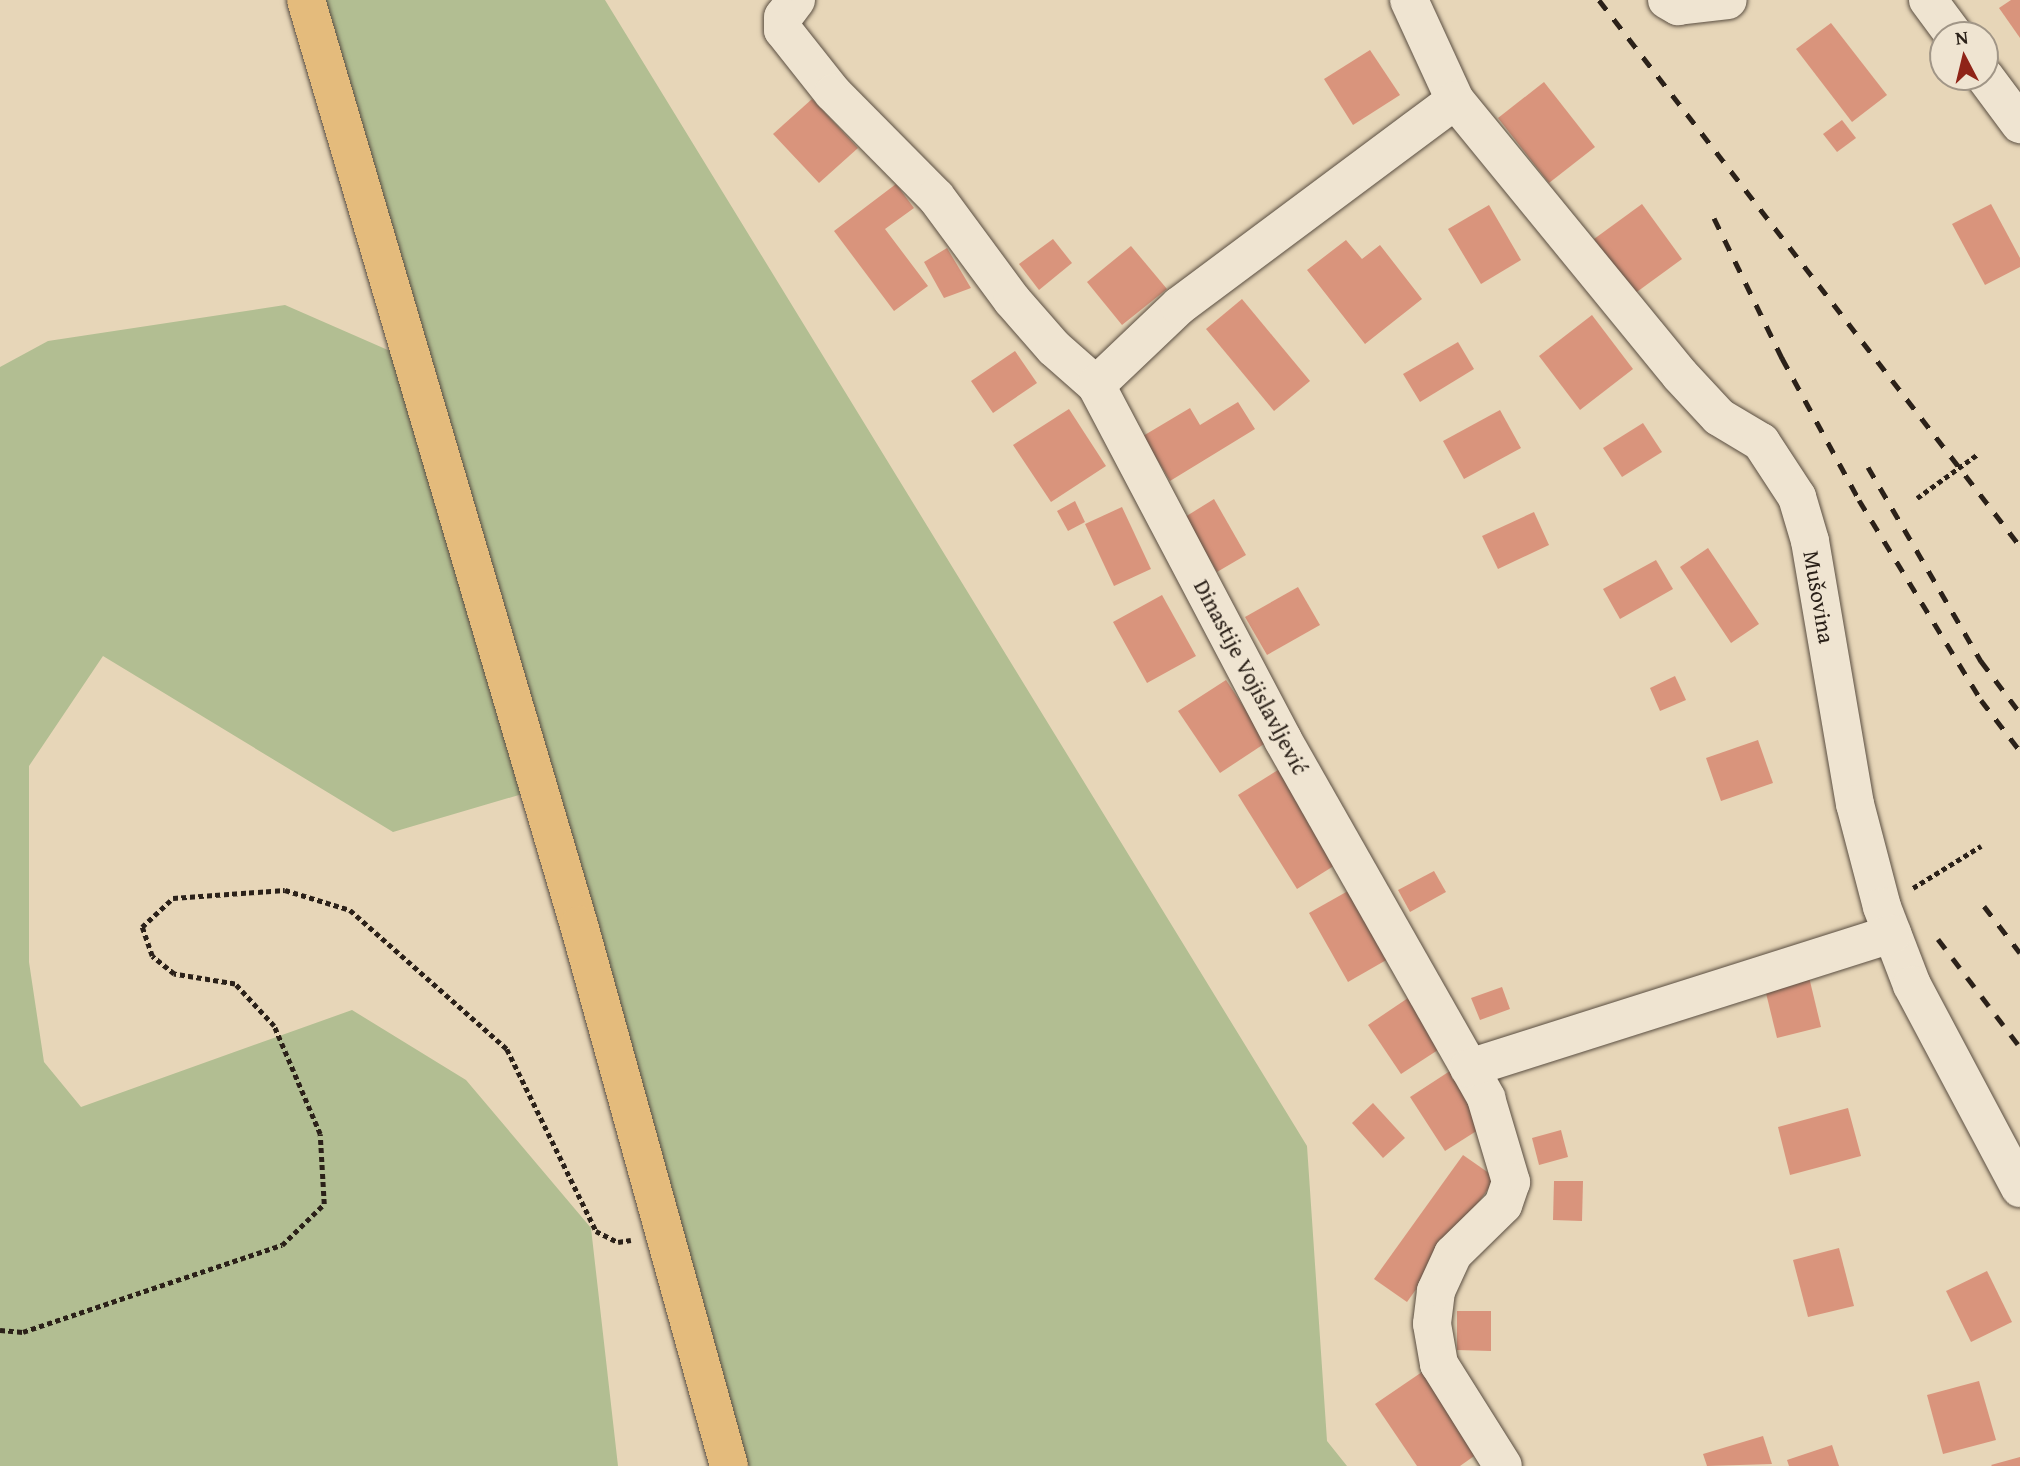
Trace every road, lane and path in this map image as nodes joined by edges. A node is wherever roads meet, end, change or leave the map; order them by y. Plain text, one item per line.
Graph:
1 (306, 0) edge
2 (796, 0) edge
3 (1409, 0) edge
4 (1667, 0) edge
5 (1728, 0) edge
6 (1928, 0) edge
7 (1944, 21) edge
8 (1995, 91) edge
9 (1455, 100) junction
10 (2020, 124) edge
11 (1096, 385) junction
12 (1978, 454) dead end
13 (1917, 498) dead end
14 (1981, 846) dead end
15 (1887, 920) junction
16 (1469, 1068) junction
17 (2020, 1188) edge
18 (666, 1235) junction
19 (0, 1330) edge
20 (729, 1466) edge
21 (1503, 1466) edge

1 - 18 main road
2 - 11 street, Dinastije Vojislavljević
3 - 9 street
4 - 5 street
6 - 7 street
8 - 10 street
9 - 11 street
9 - 15 street, Mušovina
11 - 16 street, Dinastije Vojislavljević
12 - 13 path
14 - 15 path
15 - 16 street
15 - 17 street, Mušovina
16 - 21 street, Dinastije Vojislavljević
18 - 19 path
18 - 20 main road

